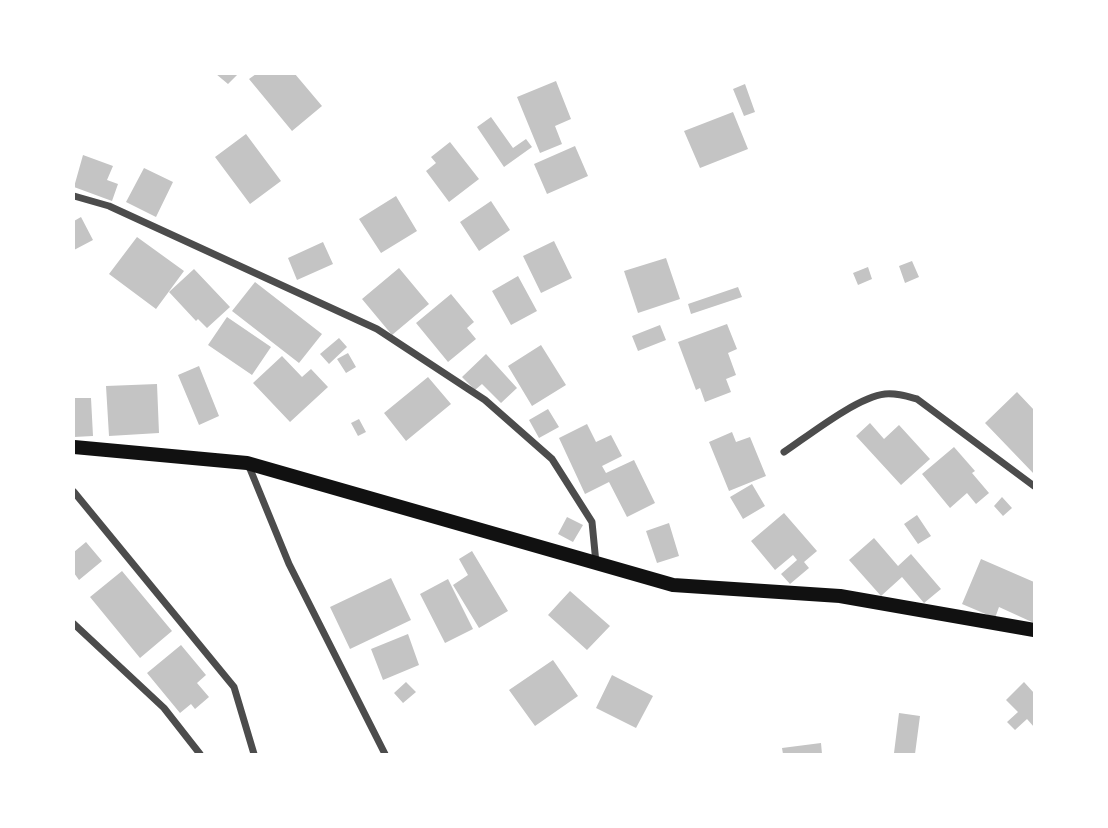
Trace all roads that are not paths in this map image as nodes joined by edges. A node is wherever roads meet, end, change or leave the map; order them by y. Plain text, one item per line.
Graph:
1 (74, 196) edge
2 (74, 447) edge
3 (784, 452) dead end
4 (247, 463) junction
5 (1034, 486) edge
6 (74, 492) edge
7 (596, 563) junction
8 (74, 624) edge
9 (1034, 630) edge
10 (200, 754) edge
11 (254, 754) edge
12 (385, 754) edge

1 - 7 street
2 - 4 main road
3 - 5 street
4 - 7 main road
4 - 12 street
6 - 11 street
7 - 9 main road
8 - 10 street

